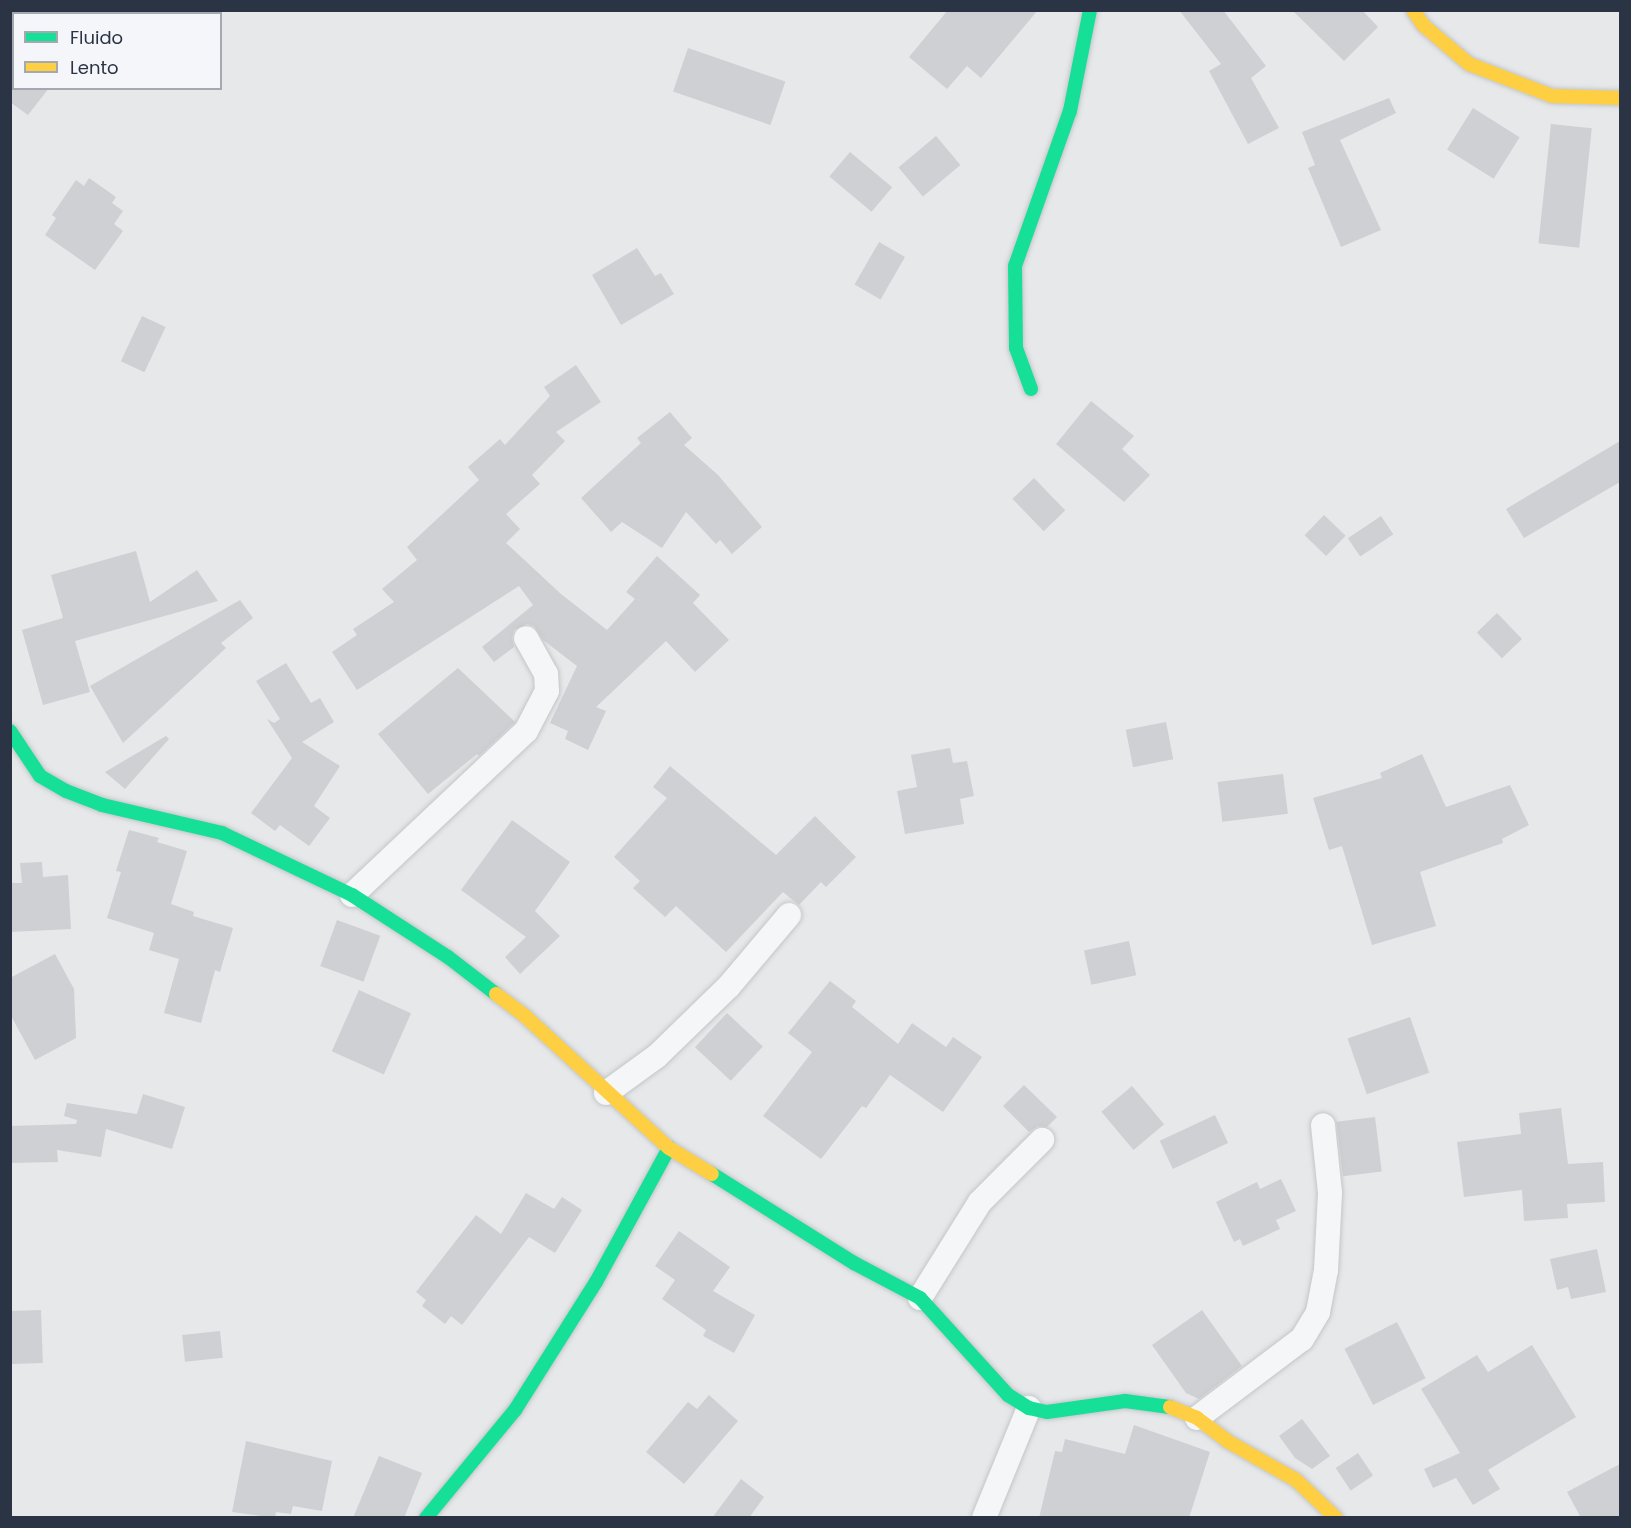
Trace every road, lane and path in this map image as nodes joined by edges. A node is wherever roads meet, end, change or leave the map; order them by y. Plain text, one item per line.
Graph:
1 (1090, 10) edge
2 (1413, 10) edge
3 (1620, 98) edge
4 (1031, 389) dead end
5 (526, 638) dead end
6 (10, 731) edge
7 (352, 895) junction
8 (789, 915) dead end
9 (606, 1093) junction
10 (1323, 1125) dead end
11 (1042, 1140) dead end
12 (669, 1148) junction
13 (920, 1298) junction
14 (1029, 1408) junction
15 (1197, 1418) junction
16 (426, 1518) edge
17 (984, 1518) edge
18 (1336, 1518) edge

1 - 4 street
2 - 3 street
5 - 7 street
6 - 7 street
7 - 9 street
8 - 9 street
9 - 12 street
10 - 15 street
11 - 13 street
12 - 13 street
12 - 16 street
13 - 14 street
14 - 15 street
14 - 17 street
15 - 18 street

